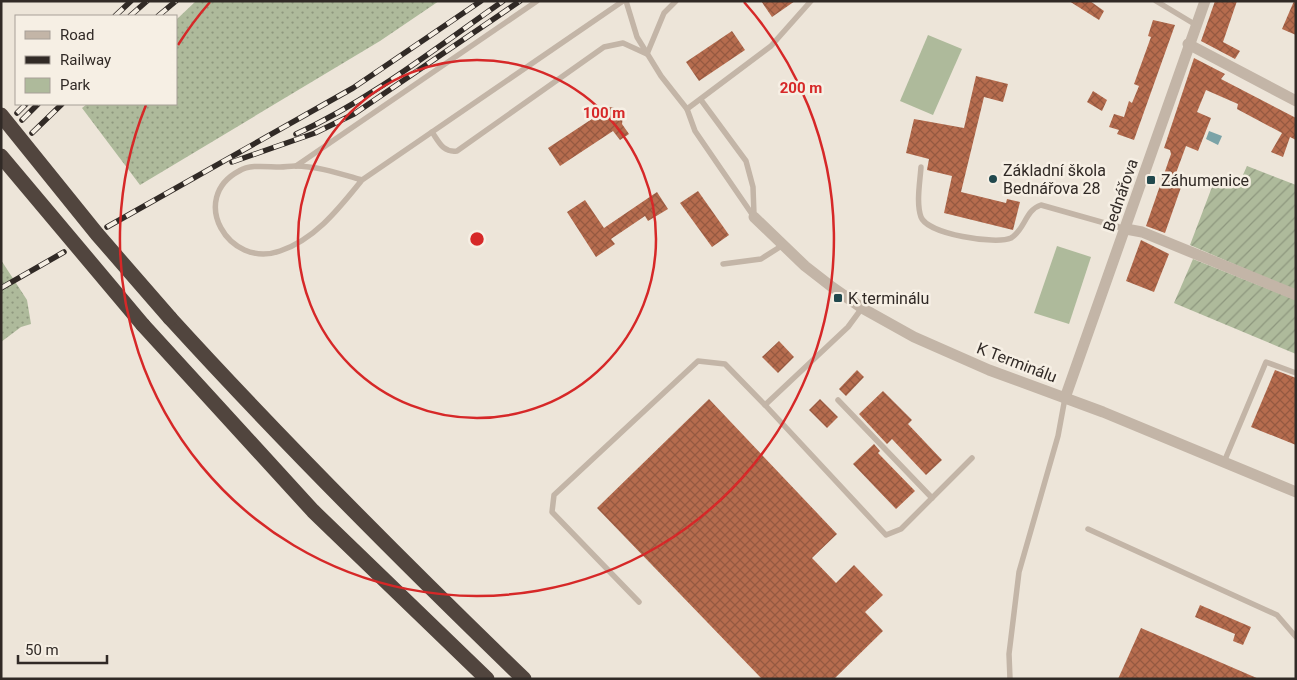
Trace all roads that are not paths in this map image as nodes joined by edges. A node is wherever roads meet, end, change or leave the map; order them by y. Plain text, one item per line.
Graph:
1 (537, 1) edge
2 (625, 1) edge
3 (676, 1) edge
4 (811, 1) edge
5 (1156, 1) edge
6 (1205, 1) edge
7 (1196, 25) junction
8 (1188, 44) junction
9 (647, 54) junction
10 (701, 100) junction
11 (1296, 101) edge
12 (687, 109) junction
13 (1, 115) edge
14 (432, 132) junction
15 (1, 156) edge
16 (296, 166) junction
17 (921, 167) dead end
18 (362, 180) junction
19 (754, 217) junction
20 (1126, 229) junction
21 (783, 245) junction
22 (723, 264) dead end
23 (1296, 295) edge
24 (862, 308) junction
25 (1296, 373) edge
26 (1065, 398) junction
27 (838, 400) dead end
28 (764, 406) junction
29 (972, 458) dead end
30 (1224, 462) junction
31 (1296, 492) edge
32 (932, 498) junction
33 (1088, 529) dead end
34 (640, 602) dead end
35 (1296, 637) edge
36 (486, 679) edge
37 (524, 679) edge
38 (1010, 679) edge

1 - 16 lane
2 - 9 lane
2 - 14 lane
3 - 9 lane
4 - 10 lane
5 - 7 lane
6 - 7 street, Bednářova
7 - 8 street, Bednářova
8 - 11 street
8 - 20 street, Bednářova
9 - 12 lane
9 - 14 lane
10 - 12 lane
10 - 19 lane
12 - 19 lane
13 - 37 highway, bridge
14 - 18 lane
15 - 36 highway, bridge
16 - 18 lane
16 - 18 lane
17 - 20 lane
19 - 21 street, K Terminálu
20 - 23 street
20 - 26 street, Bednářova
21 - 22 lane
21 - 24 street, K Terminálu
24 - 26 street, K Terminálu
24 - 28 lane
25 - 30 lane
26 - 30 street, K Terminálu
26 - 38 lane
27 - 32 lane
28 - 32 lane
28 - 34 lane
29 - 32 lane
30 - 31 street, K Terminálu
33 - 35 lane

